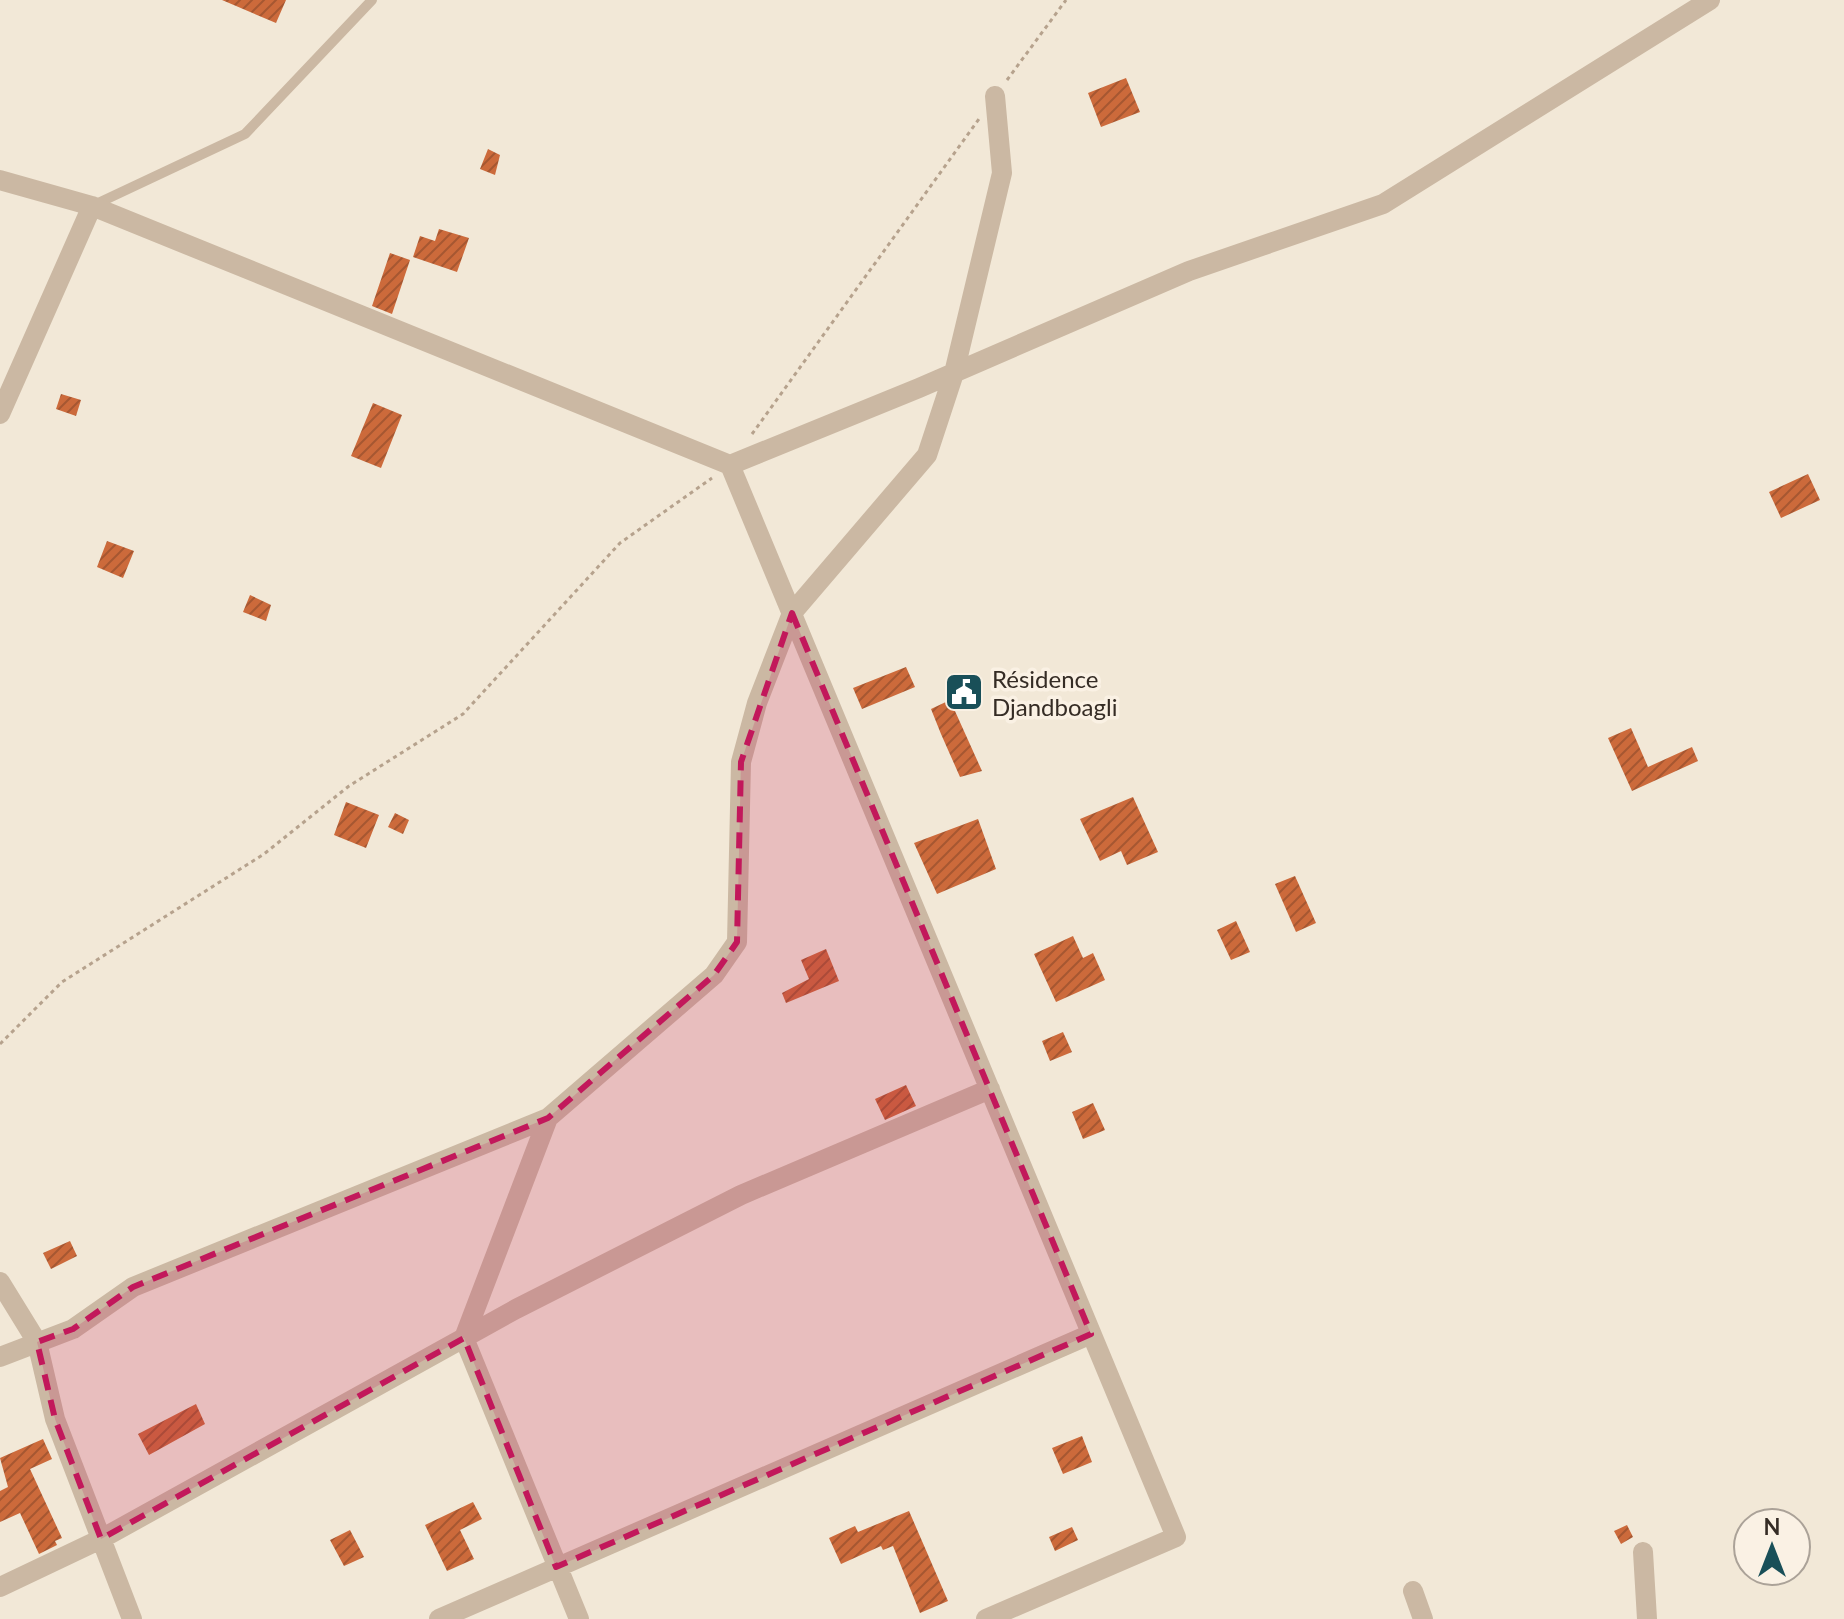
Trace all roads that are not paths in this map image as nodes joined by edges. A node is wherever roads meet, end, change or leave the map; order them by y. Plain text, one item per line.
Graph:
1 (372, 0) edge
2 (1710, 0) edge
3 (995, 96) road end
4 (0, 180) edge
5 (92, 206) junction
6 (954, 373) junction
7 (0, 414) edge
8 (730, 465) junction
9 (792, 613) junction
10 (990, 1089) junction
11 (548, 1118) junction
12 (0, 1282) edge
13 (1091, 1334) junction
14 (464, 1338) junction
15 (37, 1342) junction
16 (0, 1357) edge
17 (101, 1539) junction
18 (1643, 1552) dead end
19 (556, 1567) junction
20 (0, 1587) edge
21 (1413, 1591) dead end
22 (132, 1619) edge
23 (439, 1619) edge
24 (579, 1619) edge
25 (986, 1619) edge
26 (1423, 1619) edge
27 (1647, 1619) edge

1 - 5 lane
2 - 6 street
3 - 6 street
4 - 5 street
5 - 7 street
5 - 8 street
6 - 8 street
6 - 9 street
8 - 9 street
9 - 10 street
9 - 11 street
10 - 13 street
10 - 14 street
11 - 14 street
11 - 15 street
12 - 15 street
13 - 19 street
13 - 25 street
14 - 17 street
14 - 19 street
15 - 16 street
15 - 17 street
17 - 20 street
17 - 22 street
18 - 27 street
19 - 23 street
19 - 24 street
21 - 26 street

